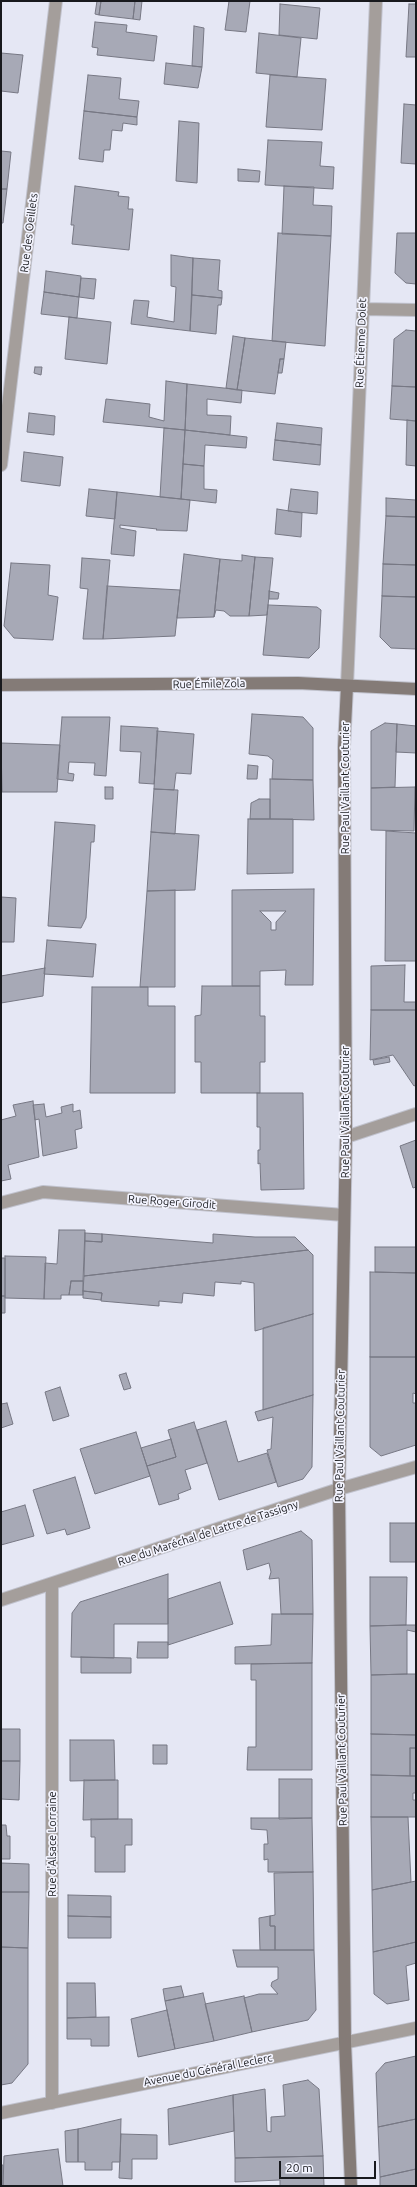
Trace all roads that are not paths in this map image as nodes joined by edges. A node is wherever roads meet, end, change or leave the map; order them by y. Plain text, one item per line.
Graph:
1 (56, 1) edge
2 (376, 1) edge
3 (363, 309) junction
4 (416, 310) edge
5 (1, 466) edge
6 (1, 685) edge
7 (347, 686) junction
8 (416, 689) edge
9 (416, 1114) edge
10 (346, 1137) junction
11 (1, 1202) edge
12 (344, 1215) junction
13 (416, 1467) edge
14 (339, 1489) junction
15 (52, 1585) junction
16 (1, 1600) edge
17 (416, 2028) edge
18 (345, 2042) junction
19 (52, 2103) junction
20 (1, 2113) edge
21 (351, 2186) edge

1 - 5 street, Rue des Oeillets
2 - 3 street, Rue Étienne Dolet
3 - 4 street
3 - 7 street, Rue Étienne Dolet
6 - 7 street, Rue Émile Zola
7 - 8 street, Rue Émile Zola
7 - 10 street, Rue Paul Vaillant Couturier
9 - 10 street
10 - 12 street, Rue Paul Vaillant Couturier
11 - 12 street, Rue Roger Girodit
12 - 14 street, Rue Paul Vaillant Couturier
13 - 14 street, Rue du Maréchal de Lattre de Tassigny
14 - 15 street, Rue du Maréchal de Lattre de Tassigny
14 - 18 street, Rue Paul Vaillant Couturier
15 - 16 street, Rue du Maréchal de Lattre de Tassigny
15 - 19 street, Rue d'Alsace Lorraine
17 - 18 street, Avenue du Général Leclerc
18 - 19 street, Avenue du Général Leclerc
18 - 21 street, Rue Paul Vaillant Couturier
19 - 20 street, Avenue du Général Leclerc

